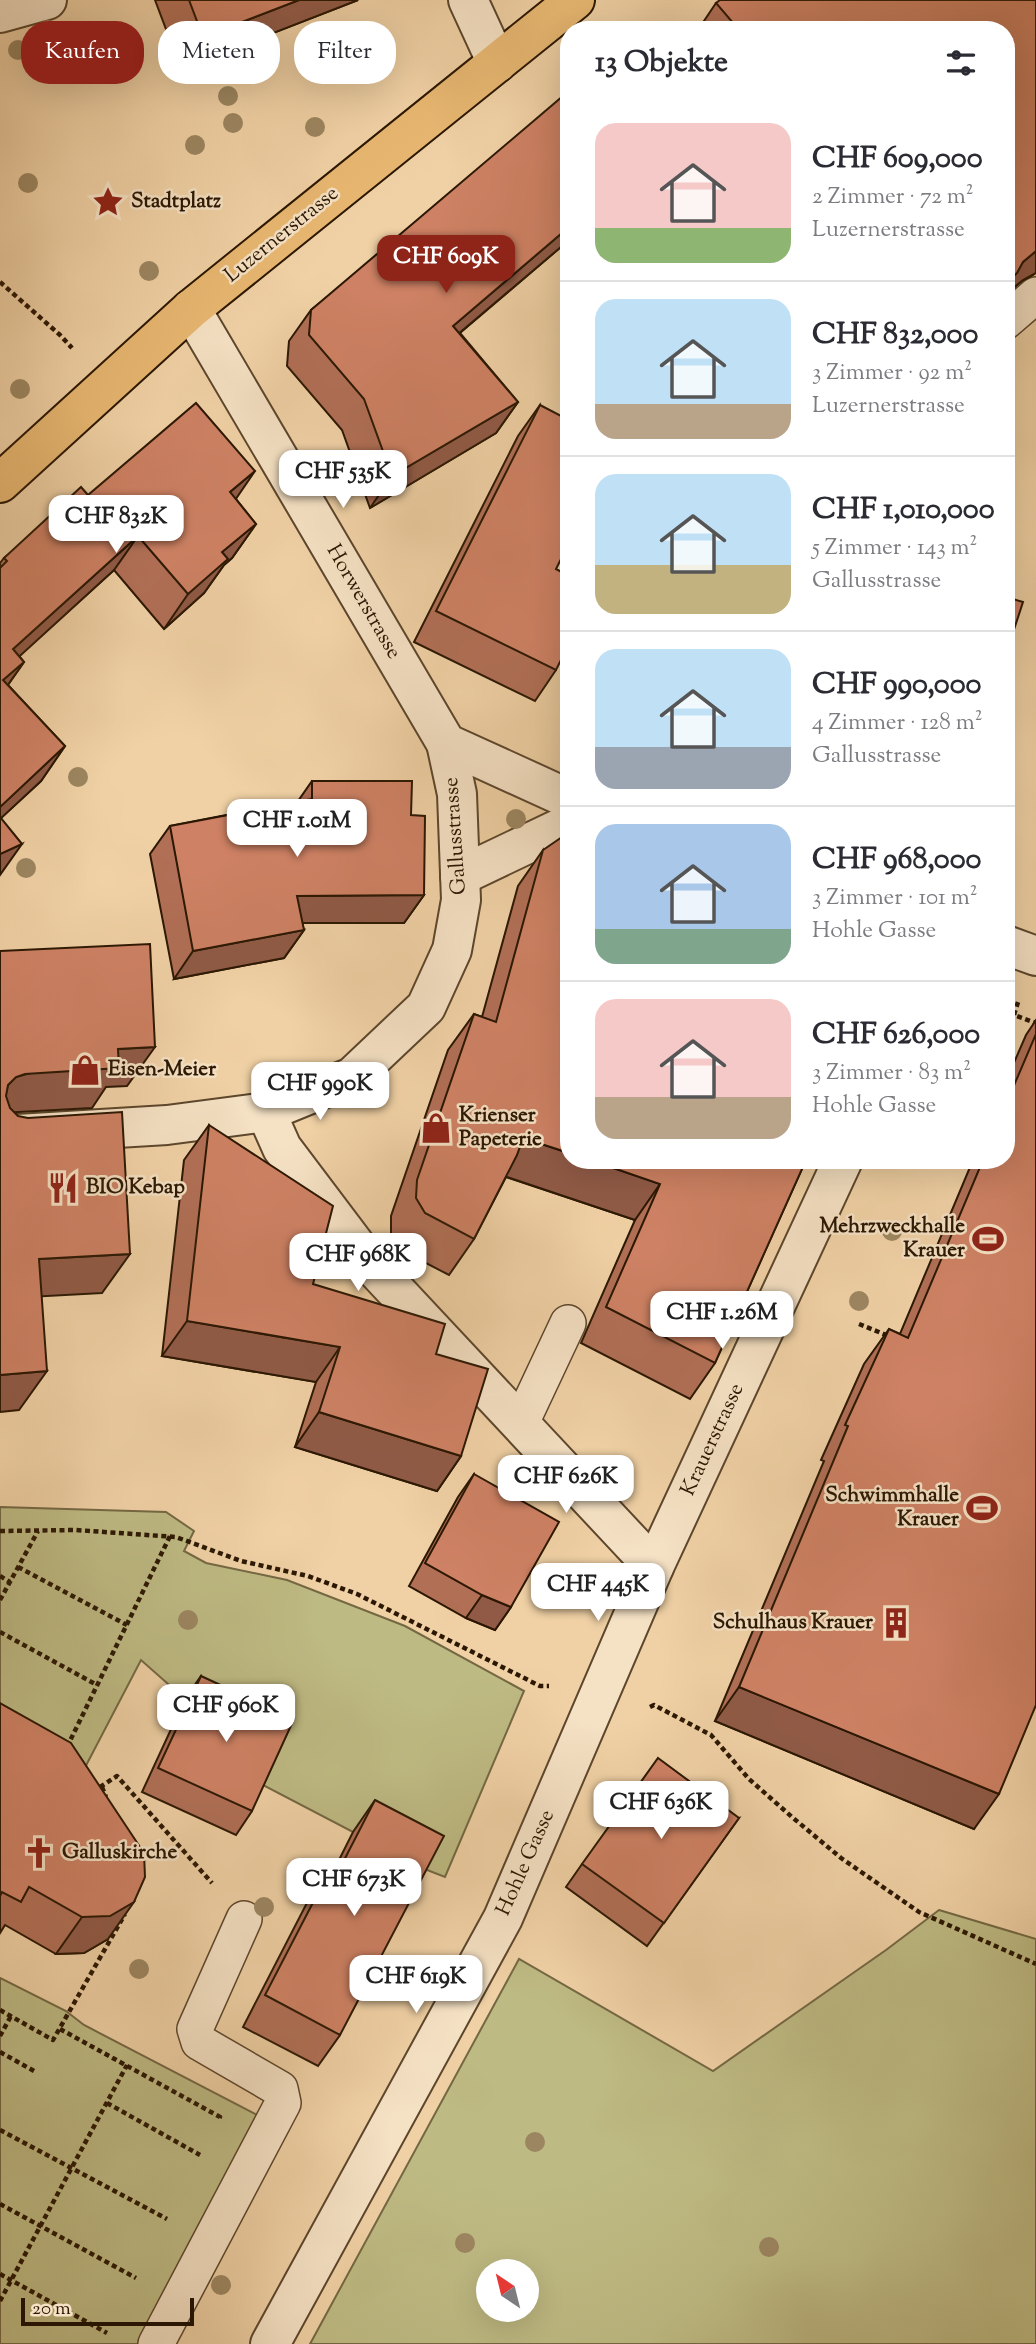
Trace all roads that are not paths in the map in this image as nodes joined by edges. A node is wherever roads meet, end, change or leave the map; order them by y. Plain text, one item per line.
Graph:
1 (47, 0) edge
2 (468, 0) edge
3 (0, 13) edge
4 (567, 16) edge
5 (498, 63) junction
6 (1036, 295) edge
7 (191, 309) junction
8 (1015, 313) edge
9 (0, 483) edge
10 (446, 743) junction
11 (560, 795) edge
12 (560, 828) edge
13 (460, 876) junction
14 (1015, 948) edge
15 (1036, 956) edge
16 (266, 1112) junction
17 (0, 1135) edge
18 (839, 1169) edge
19 (568, 1323) dead end
20 (521, 1423) junction
21 (654, 1567) junction
22 (244, 1919) road end
23 (156, 2344) edge
24 (270, 2344) edge

1 - 3 street
2 - 5 street
4 - 5 main road, Luzernerstrasse
5 - 7 main road, Luzernerstrasse
6 - 8 lane
7 - 9 main road, Luzernerstrasse
7 - 10 street, Horwerstrasse
10 - 11 street
10 - 13 street, Gallusstrasse
12 - 13 street
13 - 16 street, Gallusstrasse
14 - 15 street
16 - 17 street, Gallusstrasse
16 - 20 street
18 - 21 street, Krauerstrasse
19 - 20 lane
20 - 21 street
21 - 24 street, Hohle Gasse
22 - 23 lane

